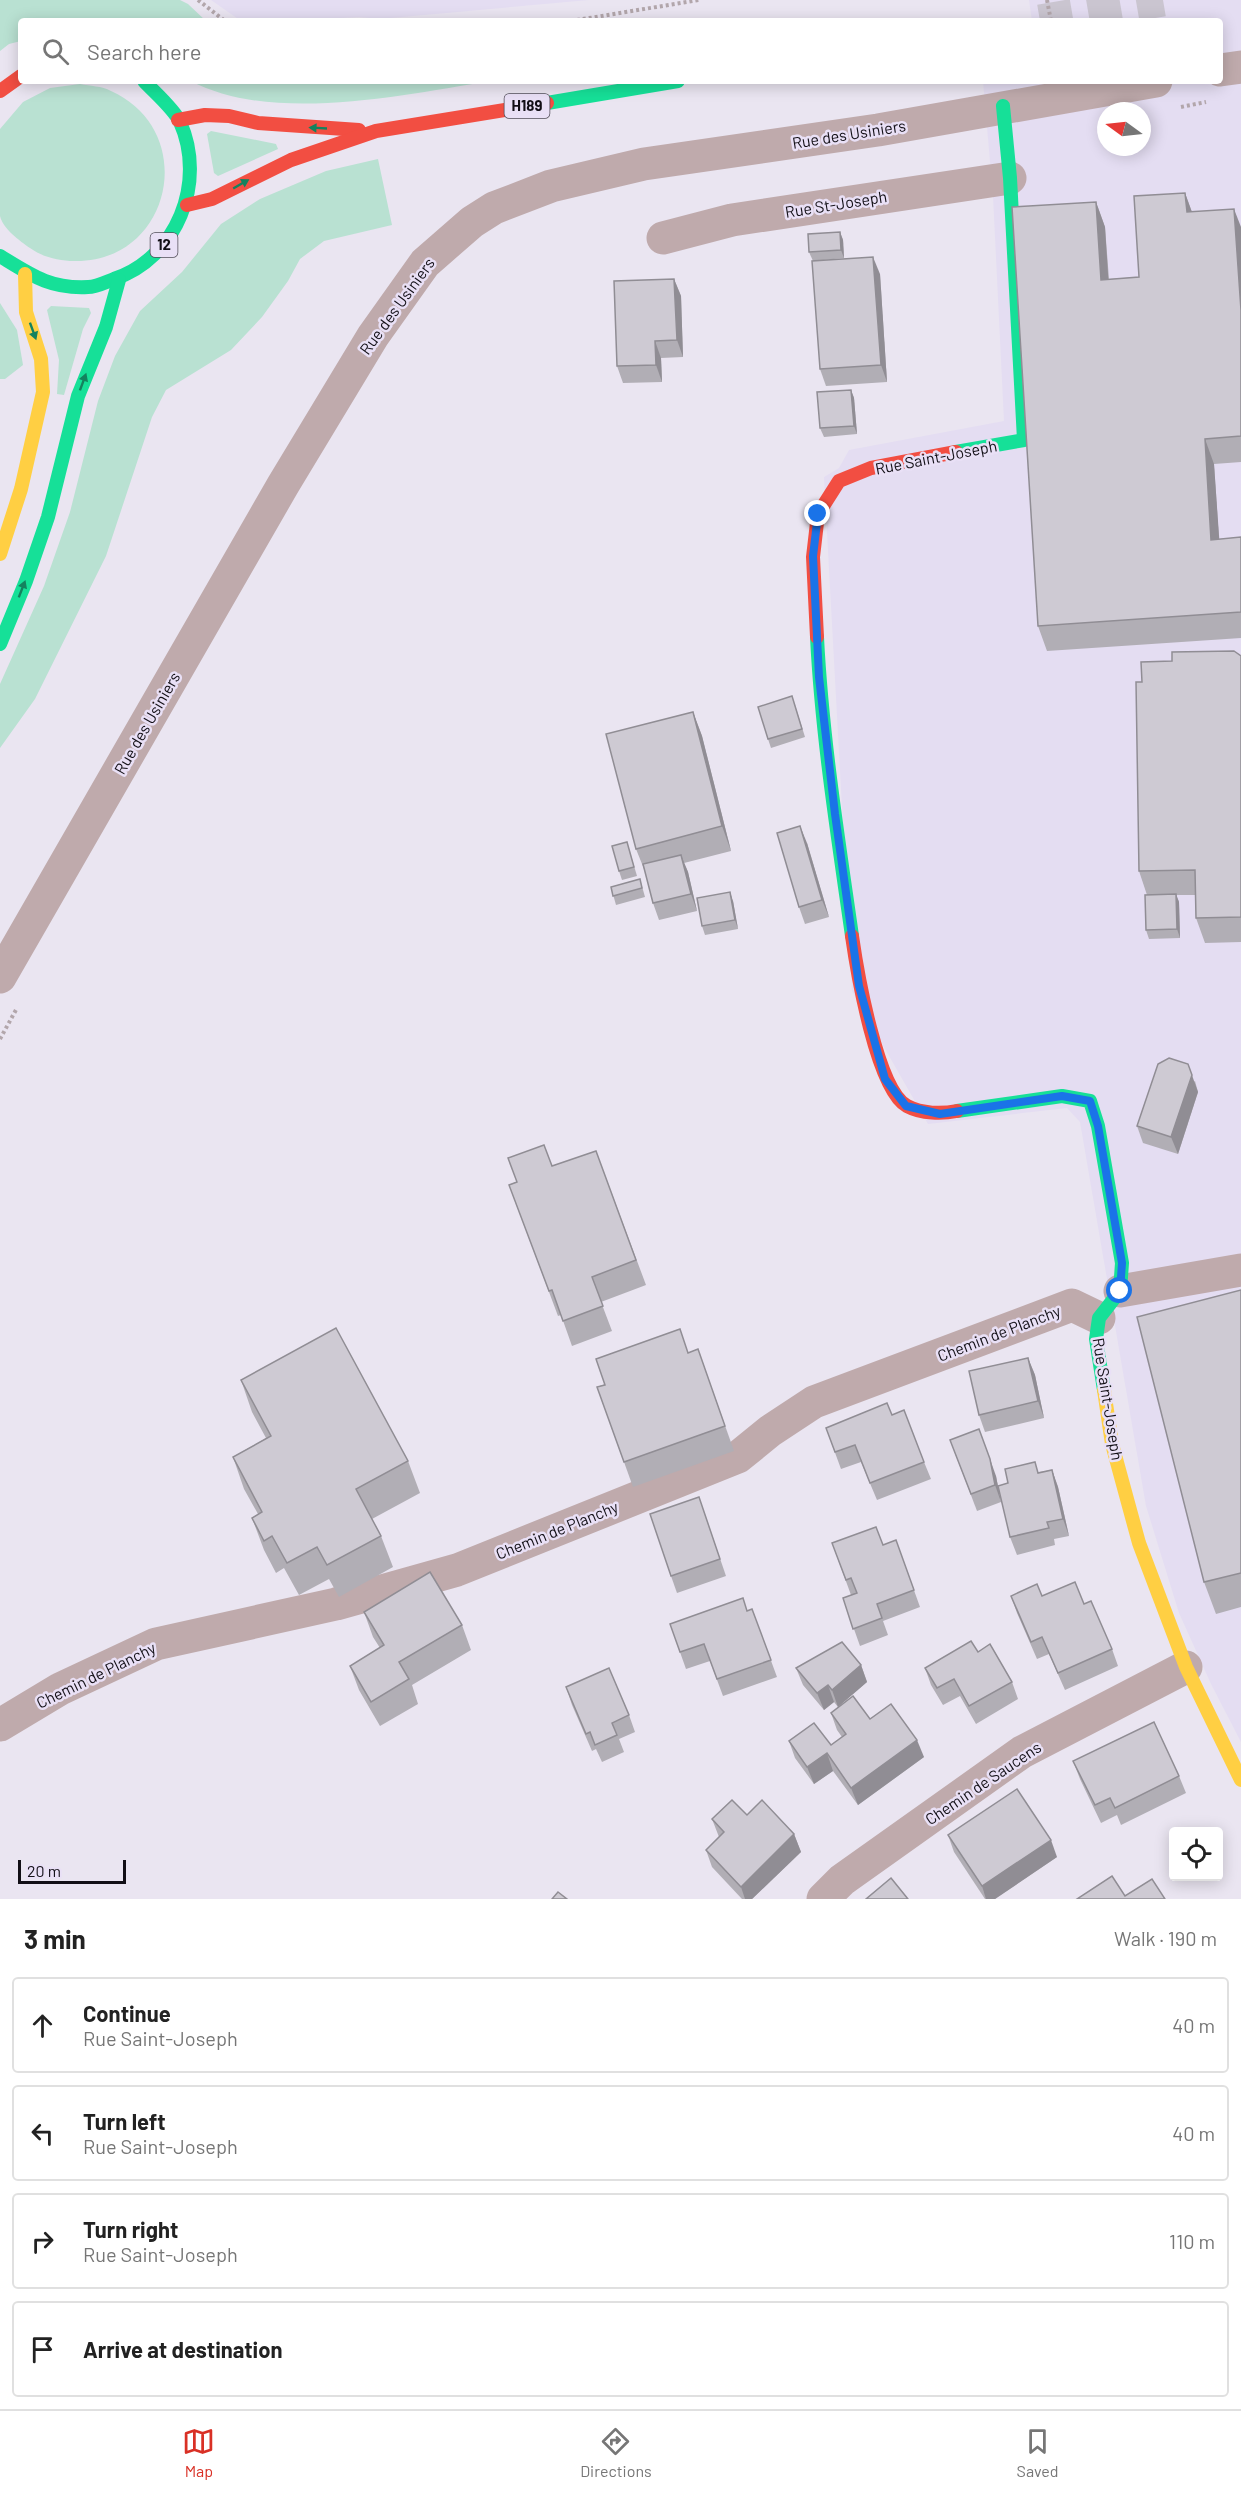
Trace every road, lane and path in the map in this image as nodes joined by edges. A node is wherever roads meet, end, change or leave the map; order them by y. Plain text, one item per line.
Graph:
1 (198, 0) edge
2 (699, 0) edge
3 (1047, 0) edge
4 (221, 18) edge
5 (589, 18) edge
6 (1050, 18) edge
7 (1241, 67) edge
8 (1223, 70) edge
9 (18, 77) edge
10 (148, 84) edge
11 (660, 84) edge
12 (1138, 84) edge
13 (0, 91) edge
14 (1208, 102) dead end
15 (1003, 106) junction
16 (1175, 109) dead end
17 (178, 120) junction
18 (376, 131) junction
19 (1010, 178) junction
20 (187, 205) junction
21 (663, 238) dead end
22 (0, 256) edge
23 (25, 274) junction
24 (119, 280) junction
25 (0, 554) edge
26 (0, 644) edge
27 (0, 977) edge
28 (21, 1001) dead end
29 (0, 1039) edge
30 (1241, 1270) edge
31 (1120, 1291) junction
32 (1099, 1318) junction
33 (1186, 1667) junction
34 (0, 1725) edge
35 (1241, 1780) edge
36 (823, 1899) edge

1 - 4 path
2 - 5 path
3 - 6 path
7 - 8 street
9 - 13 main road
10 - 17 main road, 12
11 - 18 main road, H189
12 - 15 street, Rue des Usiniers
14 - 16 path
15 - 19 main road, Rue Saint-Joseph
15 - 27 street, Rue des Usiniers
18 -> 17 main road
17 - 20 main road, 12
20 -> 18 main road
19 - 21 street, Rue St-Joseph
19 - 31 main road, Rue Saint-Joseph
20 - 24 main road, 12
22 - 23 main road, 12
23 - 24 main road, 12
23 -> 25 main road
26 -> 24 main road
28 - 29 path
30 - 31 street
31 - 32 main road, Rue Saint-Joseph
32 - 33 main road, Rue Saint-Joseph
32 - 34 street, Chemin de Planchy
33 - 35 main road, Rue Saint-Joseph
33 - 36 street, Chemin de Saucens

